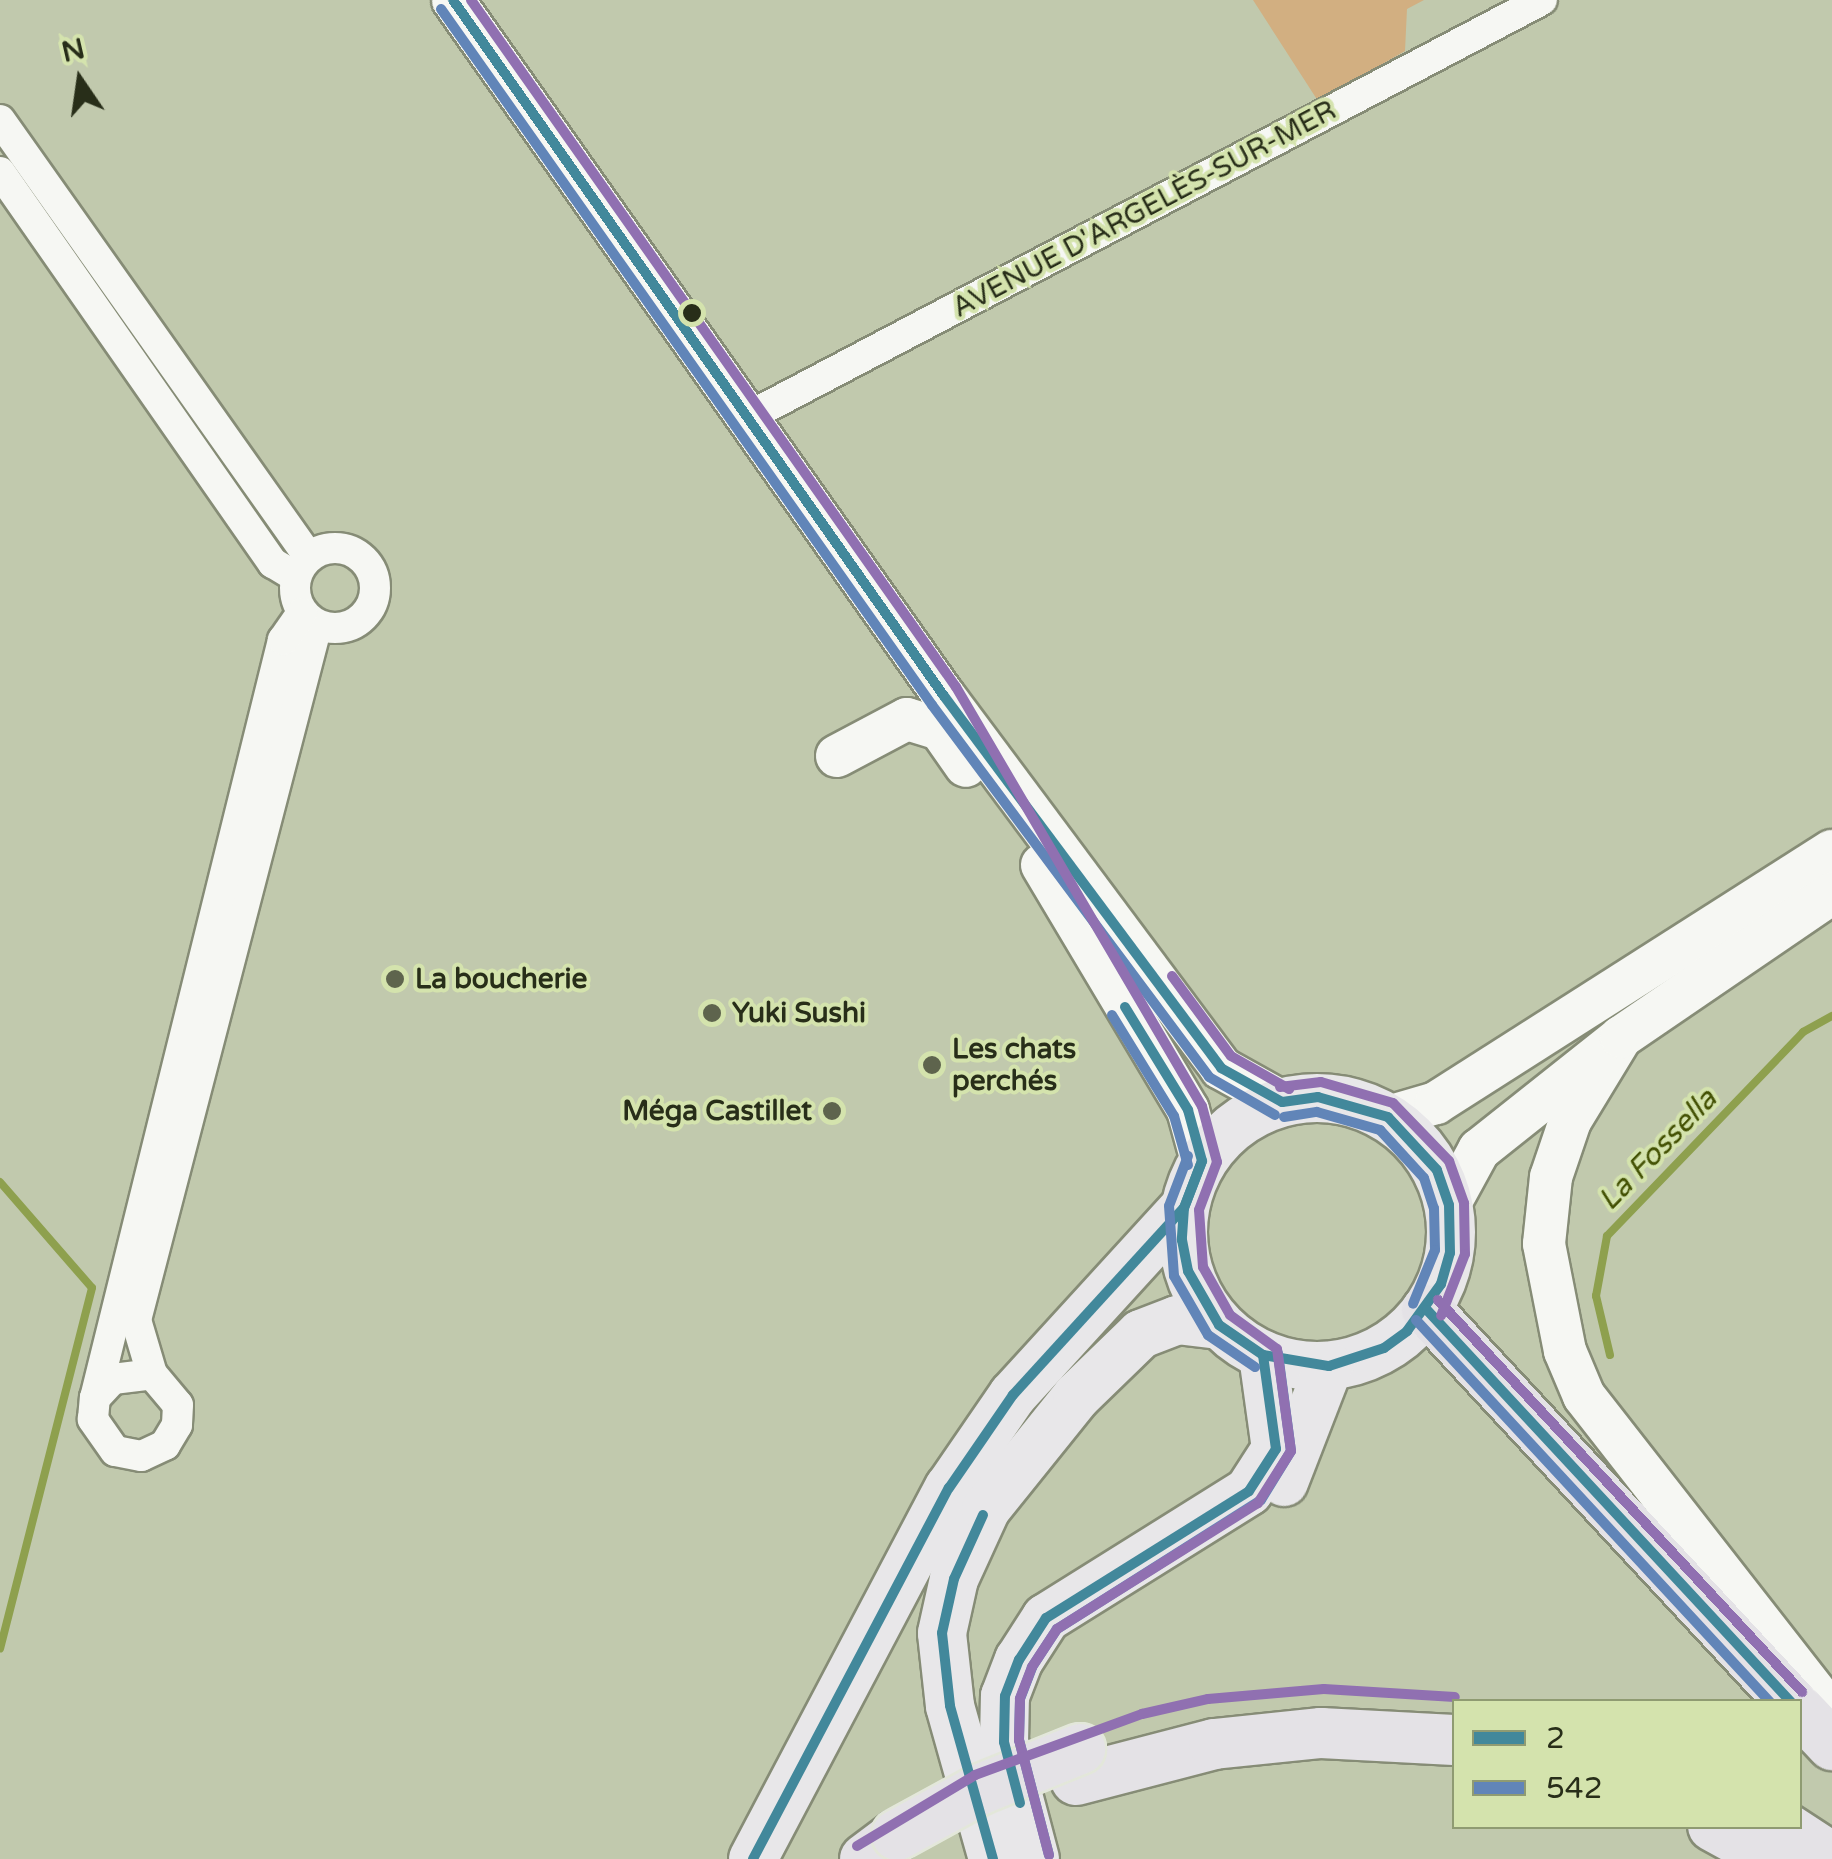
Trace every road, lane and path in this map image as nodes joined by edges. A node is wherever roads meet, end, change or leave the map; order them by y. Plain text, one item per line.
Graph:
1 (452, 0) edge
2 (1542, 0) edge
3 (0, 120) edge
4 (0, 172) edge
5 (746, 418) junction
6 (302, 567) junction
7 (310, 618) junction
8 (944, 696) junction
9 (837, 756) dead end
10 (1832, 851) edge
11 (1832, 892) edge
12 (1094, 958) junction
13 (1622, 1037) junction
14 (1282, 1102) junction
15 (1388, 1117) junction
16 (1202, 1161) junction
17 (1449, 1204) junction
18 (1184, 1208) junction
19 (1427, 1310) junction
20 (1219, 1325) junction
21 (1263, 1355) junction
22 (1329, 1366) junction
23 (152, 1374) junction
24 (96, 1398) junction
25 (1788, 1699) edge
26 (1452, 1712) edge
27 (1802, 1713) edge
28 (1832, 1724) edge
29 (1452, 1740) edge
30 (1832, 1745) edge
31 (1078, 1765) junction
32 (1718, 1829) edge
33 (1788, 1829) edge
34 (893, 1851) edge
35 (1832, 1858) edge
36 (753, 1859) edge
37 (993, 1859) edge
38 (1036, 1859) edge
39 (1063, 1859) edge
40 (1773, 1859) edge

1 - 5 main road
2 - 5 street, AVENUE D'ARGELÈS-SUR-MER
3 - 6 street
4 - 6 street
5 - 8 main road
6 - 7 street
6 - 7 street
7 - 23 street
7 - 24 street
8 - 12 main road
8 - 14 main road
9 - 12 main road
10 - 15 main road
11 - 13 main road
12 - 16 main road
13 - 17 main road
13 - 28 main road
14 - 15 main road
14 - 16 main road
15 - 17 main road
16 - 18 main road
17 - 19 main road
18 - 20 main road
18 - 36 main road
19 - 22 main road
19 - 25 highway
20 - 21 main road
20 - 37 main road
21 - 22 main road
21 - 38 main road
22 - 39 main road
23 - 24 street
23 - 24 street
26 - 31 highway
27 - 30 highway
29 - 31 highway
31 - 34 highway
32 - 40 highway
33 - 35 highway

